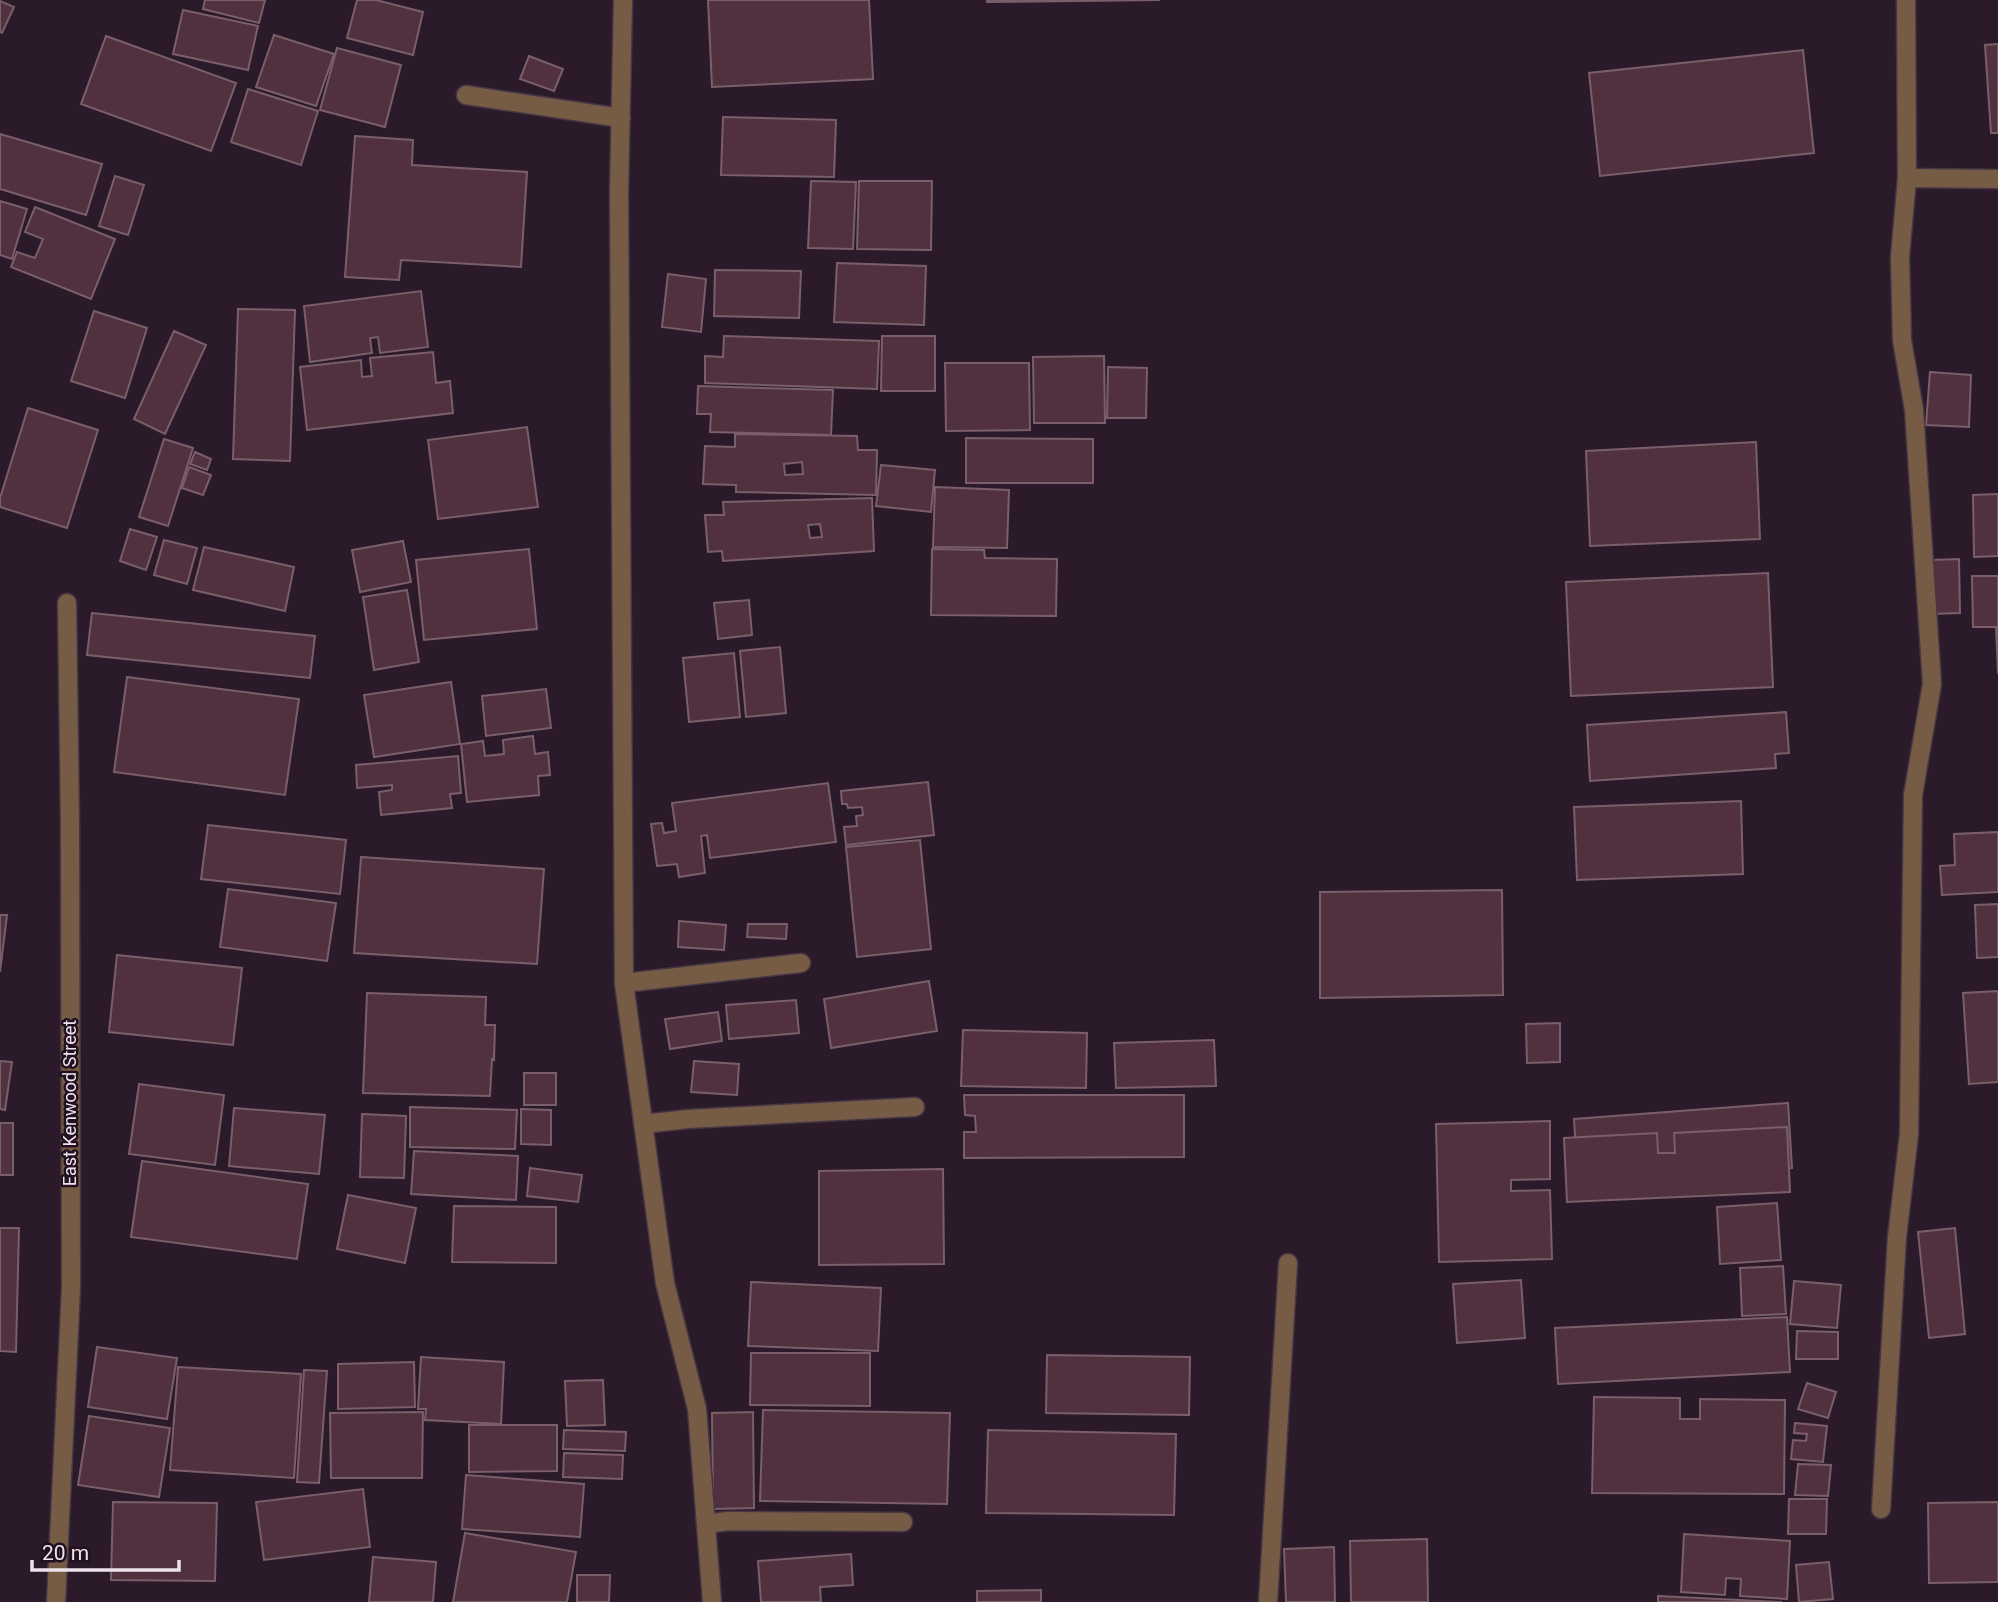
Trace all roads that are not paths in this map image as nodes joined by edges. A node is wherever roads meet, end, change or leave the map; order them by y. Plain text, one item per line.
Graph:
1 (623, 0) edge
2 (1906, 0) edge
3 (466, 94) dead end
4 (621, 118) junction
5 (1907, 178) junction
6 (1998, 179) edge
7 (67, 603) dead end
8 (802, 963) dead end
9 (624, 983) junction
10 (915, 1107) dead end
11 (643, 1124) junction
12 (1288, 1263) dead end
13 (1881, 1509) dead end
14 (903, 1522) dead end
15 (706, 1524) junction
16 (56, 1602) edge
17 (712, 1602) edge
18 (1268, 1602) edge

1 - 4 street
2 - 5 street
3 - 4 street
4 - 9 street
5 - 6 street
5 - 13 street
7 - 16 street, East Kenwood Street
8 - 9 street
9 - 11 street
10 - 11 street
11 - 15 street
12 - 18 street
14 - 15 street
15 - 17 street

